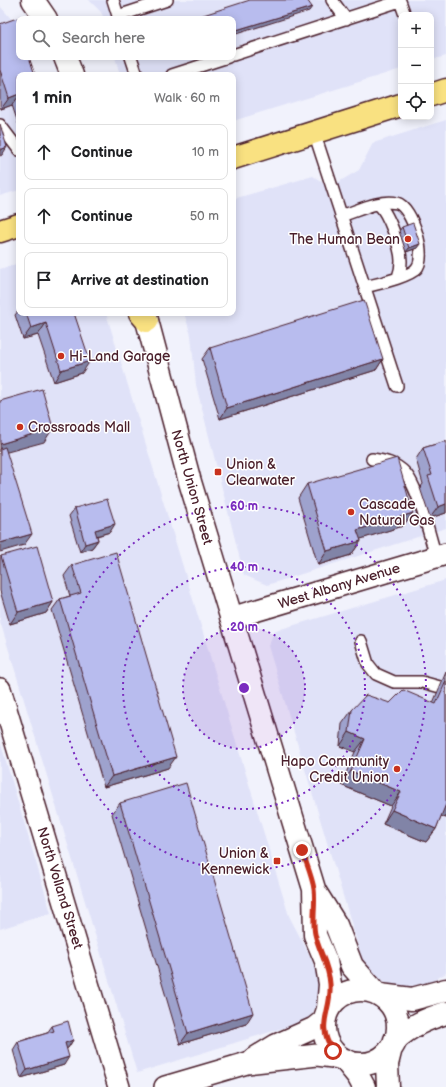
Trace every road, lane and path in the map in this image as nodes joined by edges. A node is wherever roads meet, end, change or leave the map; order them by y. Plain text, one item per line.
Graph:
1 (33, 0) edge
2 (113, 0) edge
3 (167, 0) edge
4 (332, 0) edge
5 (404, 12) edge
6 (44, 16) edge
7 (118, 16) edge
8 (121, 16) edge
9 (346, 19) junction
10 (236, 54) edge
11 (66, 60) edge
12 (132, 60) edge
13 (219, 60) edge
14 (71, 72) edge
15 (136, 72) edge
16 (181, 72) edge
17 (446, 90) edge
18 (434, 94) edge
19 (398, 106) edge
20 (0, 125) edge
21 (314, 132) junction
22 (16, 146) edge
23 (236, 157) edge
24 (378, 204) junction
25 (341, 216) junction
26 (398, 277) junction
27 (365, 287) junction
28 (144, 316) edge
29 (397, 386) dead end
30 (372, 459) dead end
31 (441, 555) edge
32 (231, 618) junction
33 (361, 641) dead end
34 (440, 687) dead end
35 (0, 689) edge
36 (314, 889) junction
37 (446, 990) edge
38 (377, 994) junction
39 (446, 1013) edge
40 (326, 1015) junction
41 (393, 1044) junction
42 (343, 1059) junction
43 (247, 1062) junction
44 (119, 1087) edge
45 (165, 1087) edge
46 (364, 1087) edge
47 (388, 1087) edge

1 - 6 main road
2 - 7 lane
3 - 8 lane
4 - 9 lane
5 - 9 lane
9 - 10 lane
11 - 14 main road
12 - 15 lane
13 - 16 lane
17 - 18 main road
19 - 21 main road
20 - 22 lane
21 - 23 main road
21 - 25 lane
24 - 25 lane
24 - 26 lane
24 - 26 lane
25 - 27 lane
26 - 27 lane
27 - 29 lane
28 - 32 main road, North Union Street
30 - 31 lane
31 - 32 street, West Albany Avenue
32 - 36 main road, North Union Street
33 - 34 lane
35 - 44 street, North Volland Street
36 - 38 main road, North Union Street
36 - 40 main road, North Union Street
37 - 38 main road
38 - 40 main road
38 - 41 main road
39 - 41 main road
40 - 42 main road
40 - 43 street
41 - 42 main road
41 - 47 main road
42 - 43 street
42 - 46 main road
43 - 45 street

